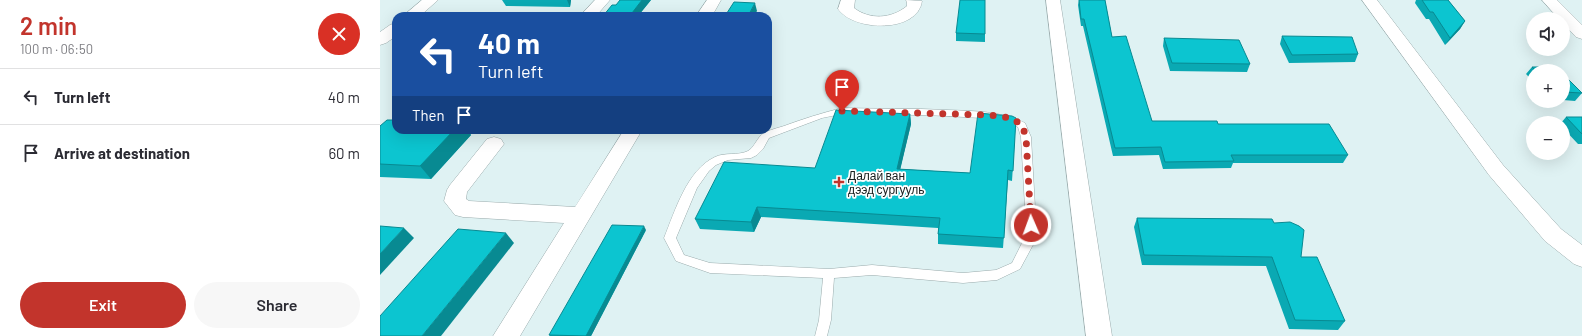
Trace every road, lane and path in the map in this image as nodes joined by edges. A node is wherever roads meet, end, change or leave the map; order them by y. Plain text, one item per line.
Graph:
1 (431, 0) edge
2 (602, 0) edge
3 (714, 0) edge
4 (848, 0) edge
5 (913, 0) edge
6 (1054, 0) edge
7 (1369, 0) edge
8 (1549, 0) edge
9 (416, 12) edge
10 (592, 12) edge
11 (706, 12) edge
12 (392, 31) edge
13 (1582, 34) edge
14 (380, 40) edge
15 (631, 134) edge
16 (771, 134) edge
17 (772, 134) edge
18 (494, 144) dead end
19 (580, 215) junction
20 (1582, 258) edge
21 (830, 274) junction
22 (506, 336) edge
23 (821, 336) edge
24 (1099, 336) edge

1 - 9 street
2 - 10 street
3 - 11 street
4 - 5 street
6 - 24 street
7 - 20 street
8 - 13 street
12 - 14 street
15 - 19 street
16 - 21 lane
17 - 21 lane
18 - 19 street
19 - 22 street
21 - 23 lane

